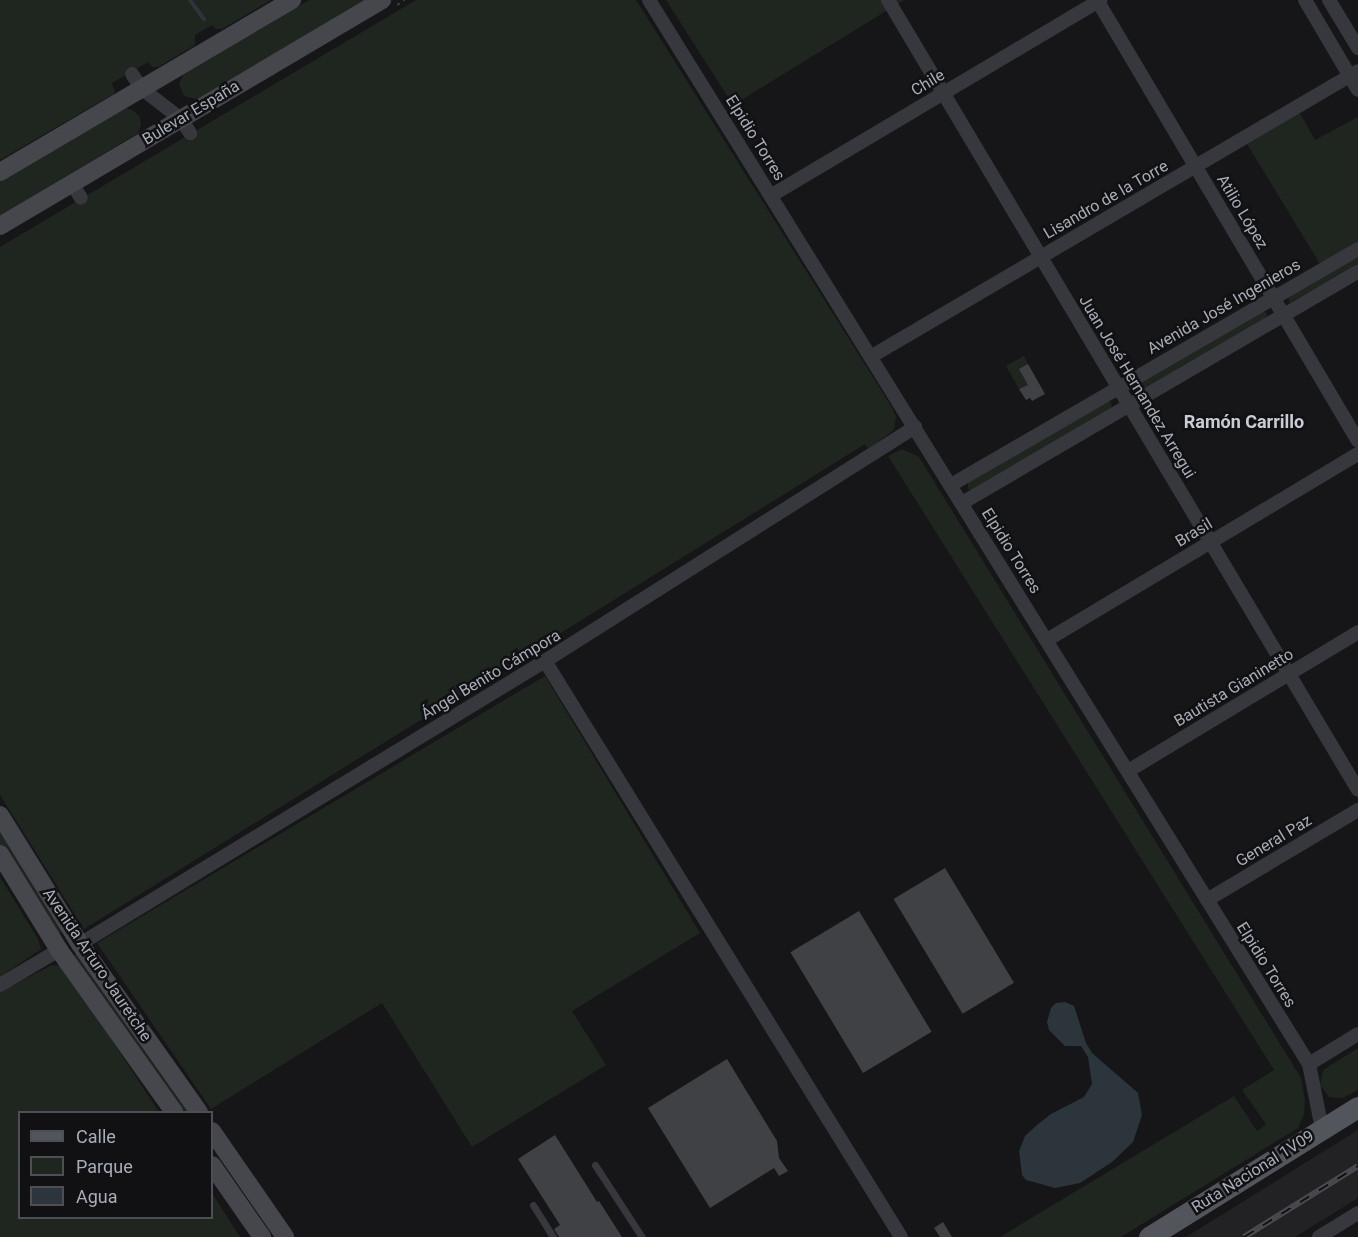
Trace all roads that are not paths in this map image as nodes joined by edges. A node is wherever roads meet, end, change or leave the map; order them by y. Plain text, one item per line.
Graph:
1 (292, 0) edge
2 (382, 0) edge
3 (649, 0) edge
4 (888, 0) edge
5 (1099, 0) edge
6 (1305, 0) edge
7 (1329, 0) edge
8 (1358, 48) edge
9 (1354, 74) edge
10 (136, 81) junction
11 (1358, 90) edge
12 (943, 93) junction
13 (186, 126) junction
14 (1196, 166) junction
15 (0, 172) edge
16 (772, 195) junction
17 (0, 225) edge
18 (1358, 249) edge
19 (1041, 257) junction
20 (1358, 272) edge
21 (1273, 298) junction
22 (1284, 316) junction
23 (872, 356) junction
24 (1119, 388) junction
25 (1129, 406) junction
26 (915, 427) junction
27 (1358, 441) edge
28 (1358, 454) edge
29 (951, 485) junction
30 (962, 503) junction
31 (1211, 543) junction
32 (1358, 632) edge
33 (1047, 640) junction
34 (545, 662) junction
35 (1289, 674) junction
36 (1128, 771) junction
37 (1358, 790) edge
38 (1358, 810) edge
39 (0, 815) edge
40 (0, 855) edge
41 (1208, 900) junction
42 (78, 941) junction
43 (59, 950) junction
44 (0, 984) edge
45 (1358, 1034) edge
46 (1309, 1064) junction
47 (1358, 1107) edge
48 (173, 1111) edge
49 (198, 1111) edge
50 (1322, 1129) junction
51 (213, 1132) edge
52 (595, 1165) dead end
53 (213, 1166) edge
54 (533, 1205) dead end
55 (1358, 1213) edge
56 (262, 1237) edge
57 (285, 1237) edge
58 (553, 1237) edge
59 (642, 1237) edge
60 (901, 1237) edge
61 (1149, 1237) edge
62 (1320, 1237) edge

1 - 10 main road
2 - 13 main road, Bulevar España
3 - 16 street, Elpidio Torres
4 - 12 street, Juan José Hernandez Arregui
5 - 12 street, Chile
5 - 14 street, Atilio López
6 - 9 street
7 - 8 street
9 - 11 street
9 - 14 street, Lisandro de la Torre
10 - 13 street
10 - 15 main road
12 - 16 street, Chile
12 - 19 street, Juan José Hernandez Arregui
13 - 17 main road, Bulevar España
14 - 19 street, Lisandro de la Torre
14 - 21 street, Atilio López
16 - 23 street, Elpidio Torres
18 - 21 street, Avenida José Ingenieros
19 - 23 street, Lisandro de la Torre
19 - 24 street, Juan José Hernandez Arregui
20 - 22 street
21 - 22 street, Atilio López
21 - 24 street, Avenida José Ingenieros
22 - 25 street
22 - 27 street, Atilio López
23 - 26 street, Elpidio Torres
24 - 25 street, Juan José Hernandez Arregui
24 - 29 street, Avenida José Ingenieros
25 - 30 street
25 - 31 street, Juan José Hernandez Arregui
26 - 29 street, Elpidio Torres
26 - 34 street, Ángel Benito Cámpora
28 - 31 street, Brasil
29 - 30 street, Elpidio Torres
30 - 33 street, Elpidio Torres
31 - 33 street, Brasil
31 - 35 street, Juan José Hernandez Arregui
32 - 35 street, Bautista Gianinetto
33 - 36 street, Elpidio Torres
34 - 42 street, Ángel Benito Cámpora
34 - 60 street
35 - 36 street, Bautista Gianinetto
35 - 37 street, Juan José Hernandez Arregui
36 - 41 street, Elpidio Torres
38 - 41 street, General Paz
39 - 42 main road, Avenida Arturo Jauretche
40 - 43 main road, Avenida Arturo Jauretche
41 - 46 street, Elpidio Torres
42 - 43 main road
42 - 49 main road, Avenida Arturo Jauretche
43 - 44 street
43 - 48 main road, Avenida Arturo Jauretche
45 - 46 street
46 - 50 street, Elpidio Torres
47 - 50 main road, Ruta Nacional 1V09
50 - 61 main road, Ruta Nacional 1V09
51 - 57 main road
52 - 59 lane
53 - 56 main road
54 - 58 lane
55 - 62 street

